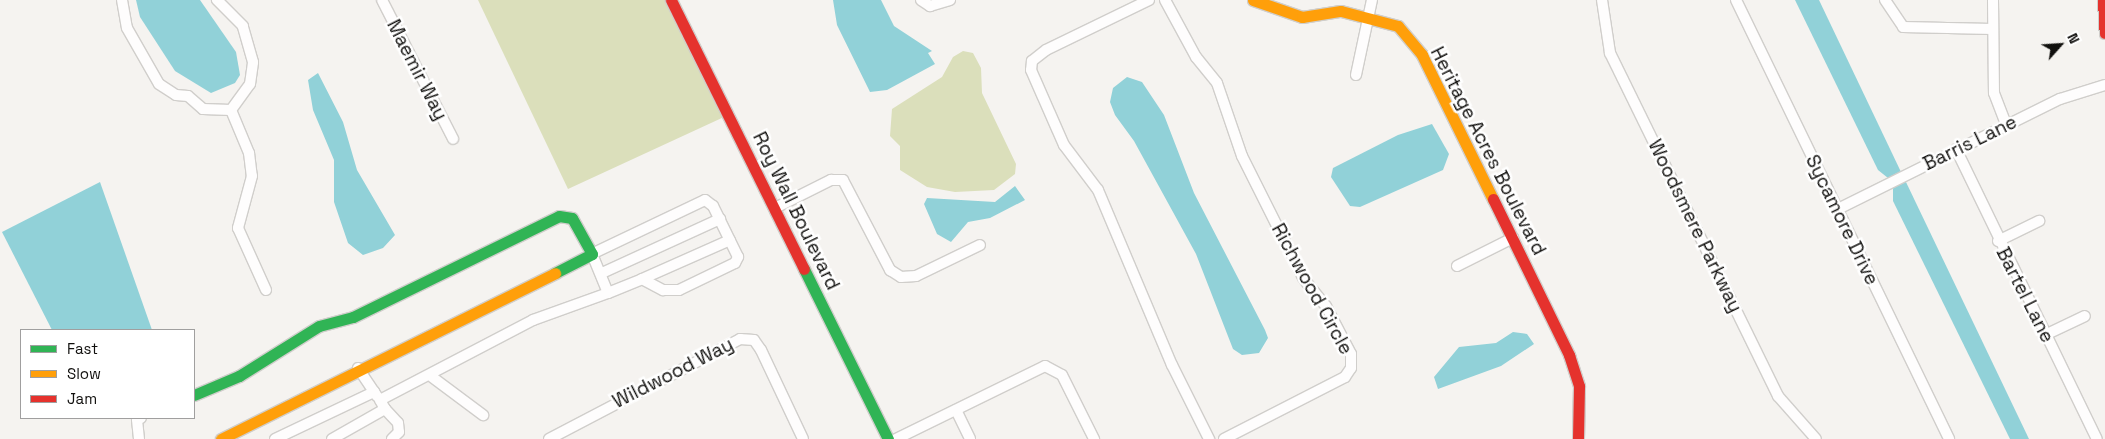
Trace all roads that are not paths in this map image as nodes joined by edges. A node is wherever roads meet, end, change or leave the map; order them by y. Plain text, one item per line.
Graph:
1 (122, 0) edge
2 (217, 0) edge
3 (382, 0) edge
4 (671, 0) edge
5 (921, 0) edge
6 (950, 0) edge
7 (1149, 0) edge
8 (1165, 0) edge
9 (1253, 0) edge
10 (1372, 0) edge
11 (1602, 0) edge
12 (1736, 0) edge
13 (1885, 0) edge
14 (1993, 0) edge
15 (2103, 0) edge
16 (1368, 18) junction
17 (1992, 29) junction
18 (2105, 33) edge
19 (1356, 75) dead end
20 (2105, 85) edge
21 (231, 110) junction
22 (2006, 124) junction
23 (453, 139) dead end
24 (1956, 149) junction
25 (775, 208) junction
26 (1838, 209) junction
27 (720, 219) junction
28 (2039, 221) dead end
29 (1513, 238) junction
30 (730, 240) junction
31 (1998, 241) junction
32 (980, 245) dead end
33 (592, 254) junction
34 (1457, 266) dead end
35 (602, 273) junction
36 (642, 279) junction
37 (266, 290) dead end
38 (608, 293) junction
39 (2085, 316) dead end
40 (2046, 336) junction
41 (358, 368) junction
42 (432, 377) junction
43 (195, 395) edge
44 (380, 400) junction
45 (956, 410) junction
46 (484, 415) dead end
47 (137, 419) edge
48 (139, 439) edge
49 (221, 439) edge
50 (275, 439) edge
51 (332, 439) edge
52 (392, 439) edge
53 (549, 439) edge
54 (803, 439) edge
55 (888, 439) edge
56 (896, 439) edge
57 (970, 439) edge
58 (1094, 439) edge
59 (1209, 439) edge
60 (1224, 439) edge
61 (1578, 439) edge
62 (1816, 439) edge
63 (1949, 439) edge
64 (2097, 439) edge

1 - 21 street
2 - 21 street
3 - 23 street, Maemir Way
4 - 25 street, Roy Wall Boulevard
5 - 6 street
7 - 59 street
8 - 60 street, Richwood Circle
9 - 16 street, Heritage Acres Boulevard
10 - 16 street
11 - 62 street, Woodsmere Parkway
12 - 26 street, Sycamore Drive
13 - 17 street
14 - 17 street
15 - 18 street
16 - 19 street
16 - 29 street, Heritage Acres Boulevard
17 - 22 street
20 - 22 street, Barris Lane
21 - 37 street
22 - 24 street, Barris Lane
24 - 26 street, Barris Lane
24 - 31 street, Bartel Lane
25 - 32 street
25 - 55 street, Roy Wall Boulevard
26 - 63 street, Sycamore Drive
27 - 30 street
27 - 33 street
27 - 35 street
28 - 31 street
29 - 34 street
29 - 61 street, Heritage Acres Boulevard
30 - 36 street
30 - 36 street
31 - 40 street, Bartel Lane
33 - 35 street
33 - 41 street
33 - 43 street
35 - 38 street
36 - 38 street
38 - 42 street
39 - 40 street
40 - 64 street, Bartel Lane
41 - 44 street
41 - 49 street
42 - 44 street
42 - 46 street
44 - 50 street
44 - 51 street
44 - 52 street
45 - 56 street
45 - 57 street
45 - 58 street
47 - 48 street
53 - 54 street, Wildwood Way

